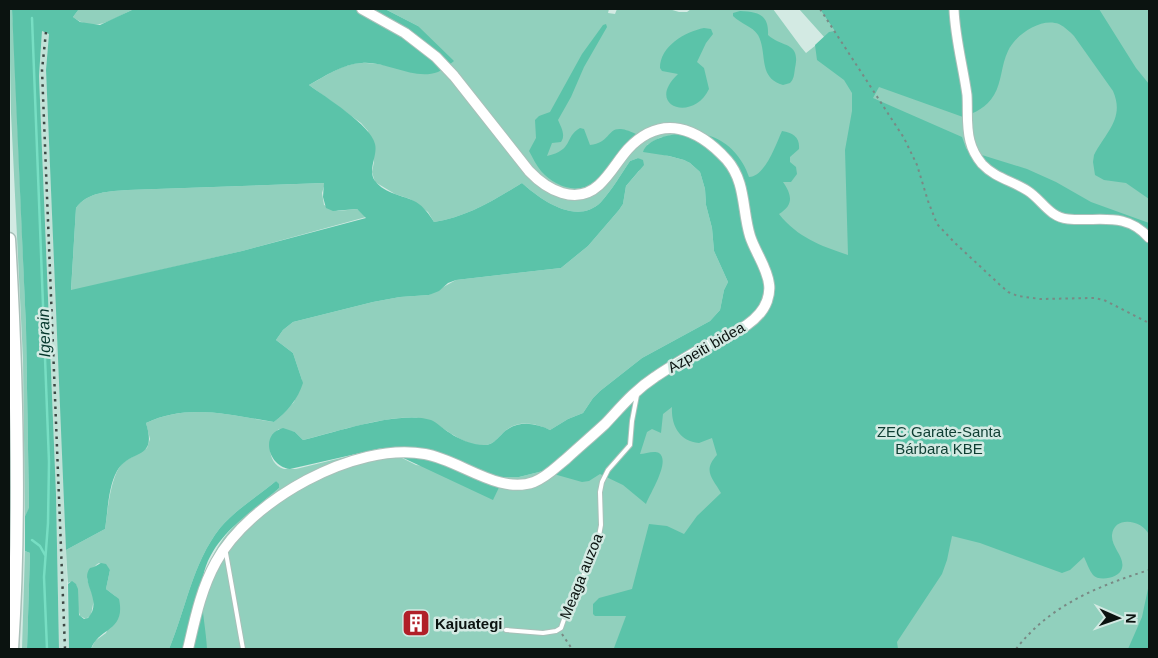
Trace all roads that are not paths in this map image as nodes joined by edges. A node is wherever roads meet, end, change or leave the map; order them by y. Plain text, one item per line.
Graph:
1 (362, 9) edge
2 (954, 9) edge
3 (1149, 238) edge
4 (9, 239) edge
5 (639, 388) junction
6 (224, 548) junction
7 (506, 630) dead end
8 (12, 649) edge
9 (188, 649) edge
10 (243, 649) edge

1 - 5 main road, Azpeiti bidea
2 - 3 street
4 - 8 highway
5 - 6 main road, Azpeiti bidea
5 - 7 lane, Meaga auzoa
6 - 9 main road, Azpeiti bidea
6 - 10 lane

